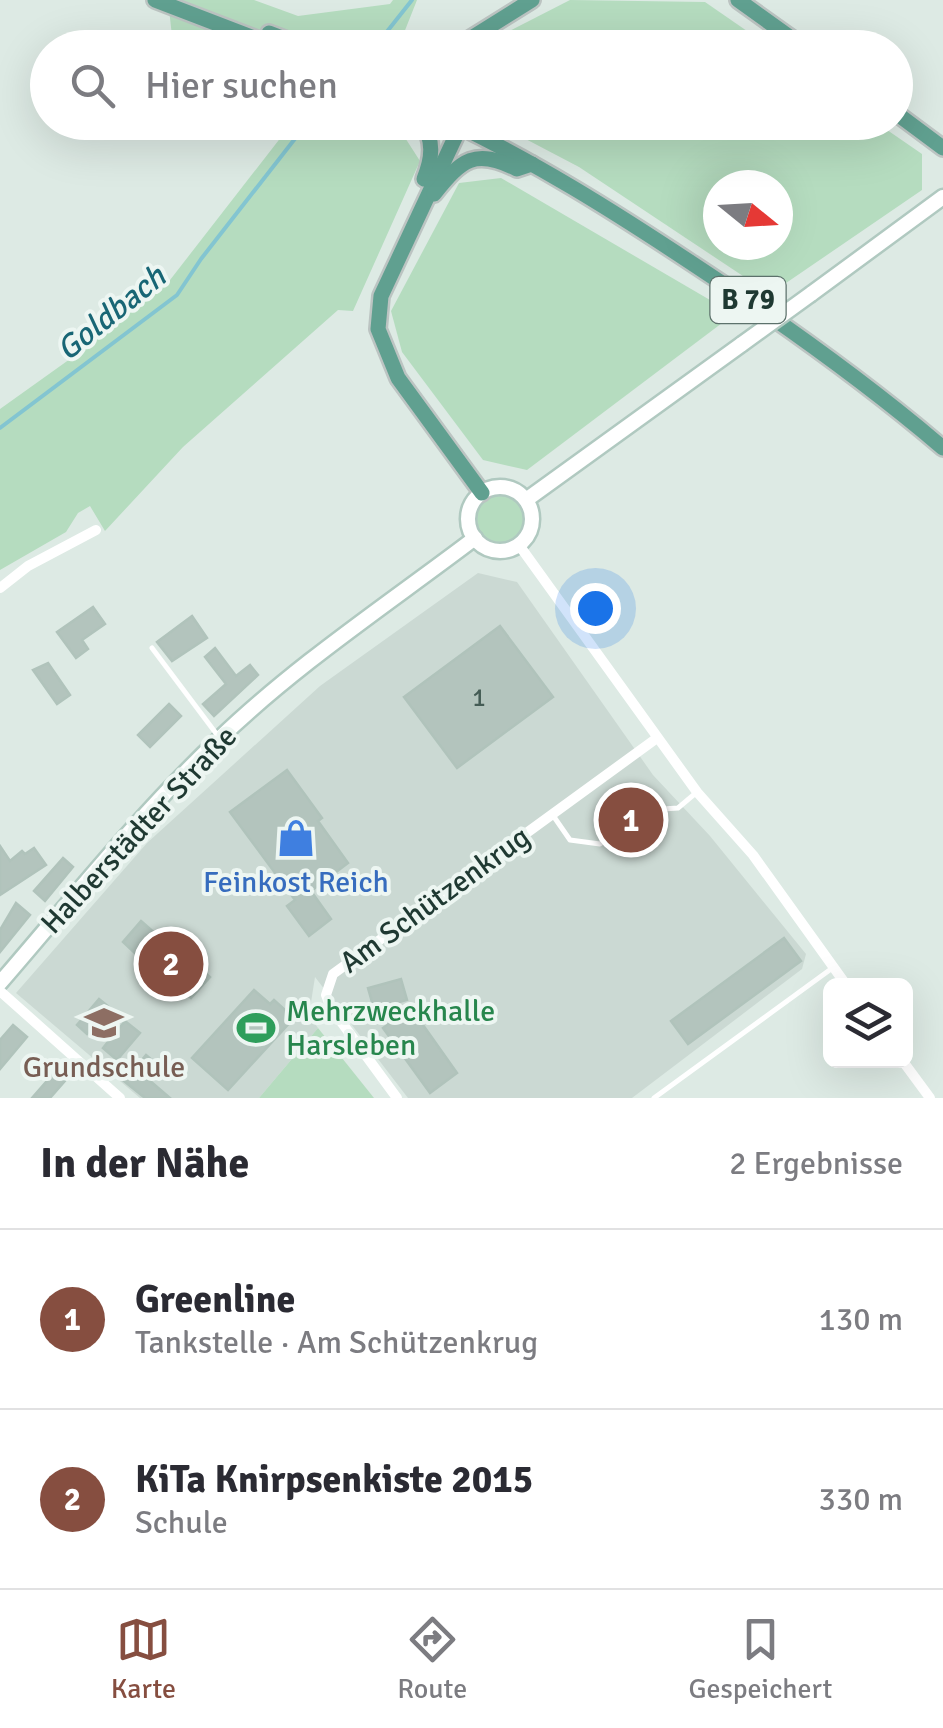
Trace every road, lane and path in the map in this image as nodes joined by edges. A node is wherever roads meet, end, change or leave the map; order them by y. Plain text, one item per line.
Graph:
1 (155, 0) edge
2 (532, 0) edge
3 (738, 0) edge
4 (237, 30) edge
5 (484, 30) edge
6 (779, 30) edge
7 (913, 126) edge
8 (430, 140) edge
9 (450, 140) edge
10 (485, 140) edge
11 (943, 148) edge
12 (532, 164) junction
13 (943, 198) edge
14 (422, 209) junction
15 (943, 448) edge
16 (482, 493) junction
17 (526, 500) junction
18 (96, 530) dead end
19 (474, 538) junction
20 (520, 545) junction
21 (0, 588) edge
22 (152, 648) dead end
23 (219, 738) junction
24 (657, 738) junction
25 (697, 792) junction
26 (552, 814) junction
27 (834, 968) junction
28 (841, 978) edge
29 (0, 983) edge
30 (0, 991) edge
31 (908, 1068) edge
32 (120, 1098) edge
33 (396, 1098) edge
34 (654, 1098) edge
35 (930, 1098) edge

1 - 4 main road
2 - 5 main road
3 - 6 main road
7 - 11 main road
8 - 14 main road
9 - 14 main road
10 - 12 main road, B 79
12 - 14 main road
12 - 15 main road, B 79
13 - 17 main road, bridge
14 - 16 main road
16 - 17 main road
16 - 19 main road
17 - 20 main road
18 - 21 street
19 - 20 main road
19 - 23 main road, Halberstädter Straße
20 - 24 street
22 - 23 lane
23 - 29 main road, Halberstädter Straße
24 - 25 street
24 - 26 street, Am Schützenkrug
25 - 26 lane
25 - 27 street
26 - 33 street, Am Schützenkrug
27 - 28 street
27 - 34 lane
30 - 32 street
31 - 35 street

